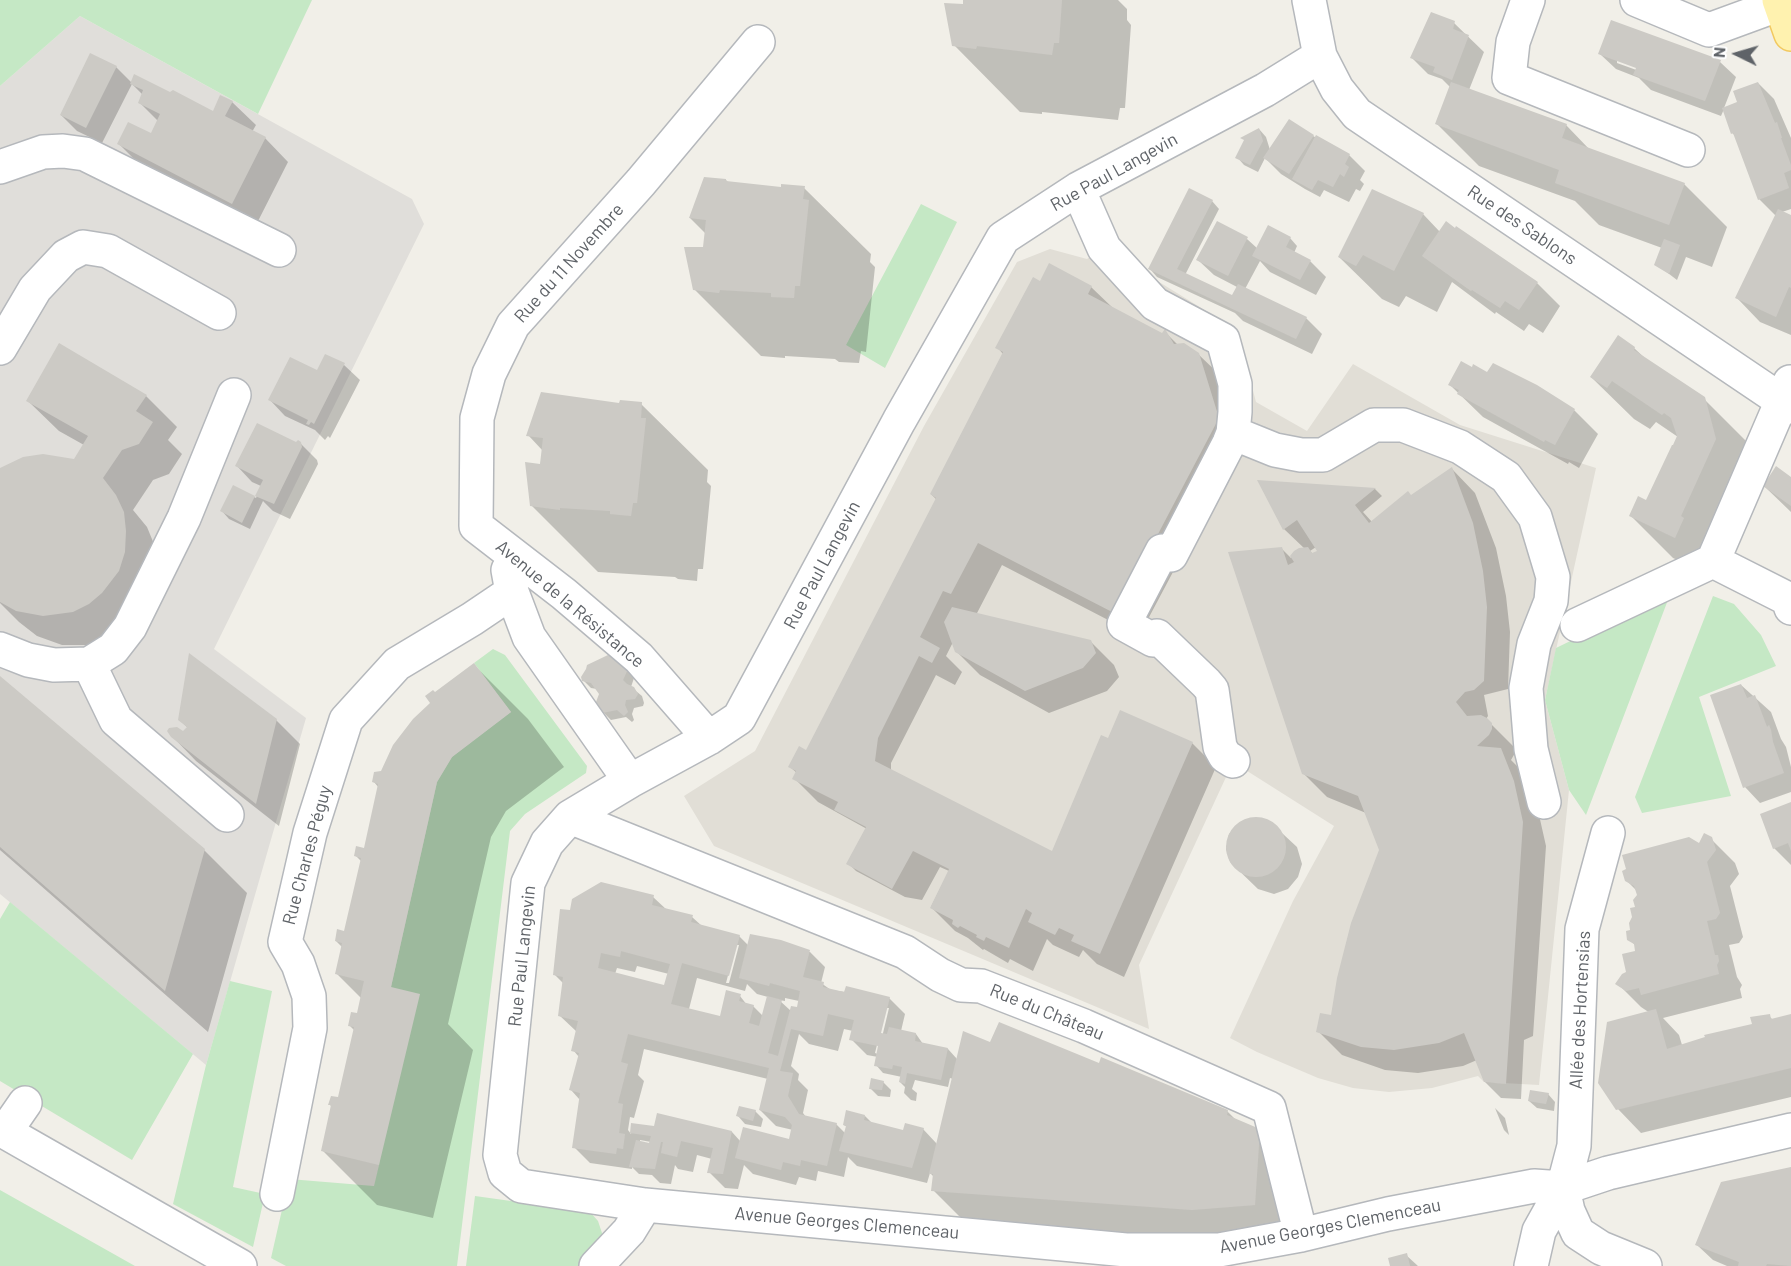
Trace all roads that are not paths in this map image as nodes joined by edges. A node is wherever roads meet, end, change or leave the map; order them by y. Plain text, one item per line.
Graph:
1 (1309, 0) edge
2 (1528, 0) edge
3 (1637, 0) edge
4 (1783, 13) edge
5 (758, 42) dead end
6 (1320, 56) junction
7 (1688, 150) dead end
8 (0, 167) edge
9 (1078, 189) junction
10 (279, 250) dead end
11 (219, 313) dead end
12 (0, 348) edge
13 (234, 395) dead end
14 (1788, 396) edge
15 (1233, 433) junction
16 (476, 526) joint
17 (504, 548) junction
18 (1713, 561) junction
19 (512, 592) junction
20 (1791, 608) edge
21 (1577, 625) dead end
22 (0, 649) edge
23 (89, 664) junction
24 (709, 738) junction
25 (1233, 762) dead end
26 (630, 781) junction
27 (1544, 802) dead end
28 (227, 815) dead end
29 (570, 817) junction
30 (1608, 833) dead end
31 (25, 1103) dead end
32 (3, 1130) edge
33 (1791, 1130) edge
34 (505, 1173) joint
35 (1563, 1188) junction
36 (277, 1194) dead end
37 (645, 1205) junction
38 (1301, 1235) junction
39 (1131, 1258) edge
40 (240, 1266) edge
41 (596, 1266) edge
42 (1531, 1266) edge
43 (1645, 1266) edge

1 - 6 street, Rue des Sablons
2 - 7 street
3 - 4 street
5 - 16 street, Rue du 11 Novembre
6 - 9 street, Rue Paul Langevin
6 - 14 street, Rue des Sablons
8 - 10 street
9 - 15 street
9 - 24 street, Rue Paul Langevin
11 - 12 street
13 - 23 street
14 - 18 street
15 - 25 street
15 - 27 street
16 - 17 street, Avenue de la Résistance
17 - 19 street
17 - 24 street, Avenue de la Résistance
18 - 20 street
18 - 21 street
19 - 26 street
19 - 36 street, Rue Charles Péguy
22 - 23 street
23 - 28 street
24 - 26 street, Rue Paul Langevin
26 - 29 street, Rue Paul Langevin
29 - 34 street, Rue Paul Langevin
29 - 38 street, Rue du Château
30 - 35 street, Allée des Hortensias
31 - 32 street
32 - 40 street
33 - 35 street, Avenue Georges Clemenceau
34 - 37 street, Avenue Georges Clemenceau
35 - 38 street, Avenue Georges Clemenceau
35 - 42 street, Allée des Hortensias
35 - 43 street
37 - 39 street, Avenue Georges Clemenceau
37 - 41 street
38 - 39 street, Avenue Georges Clemenceau

